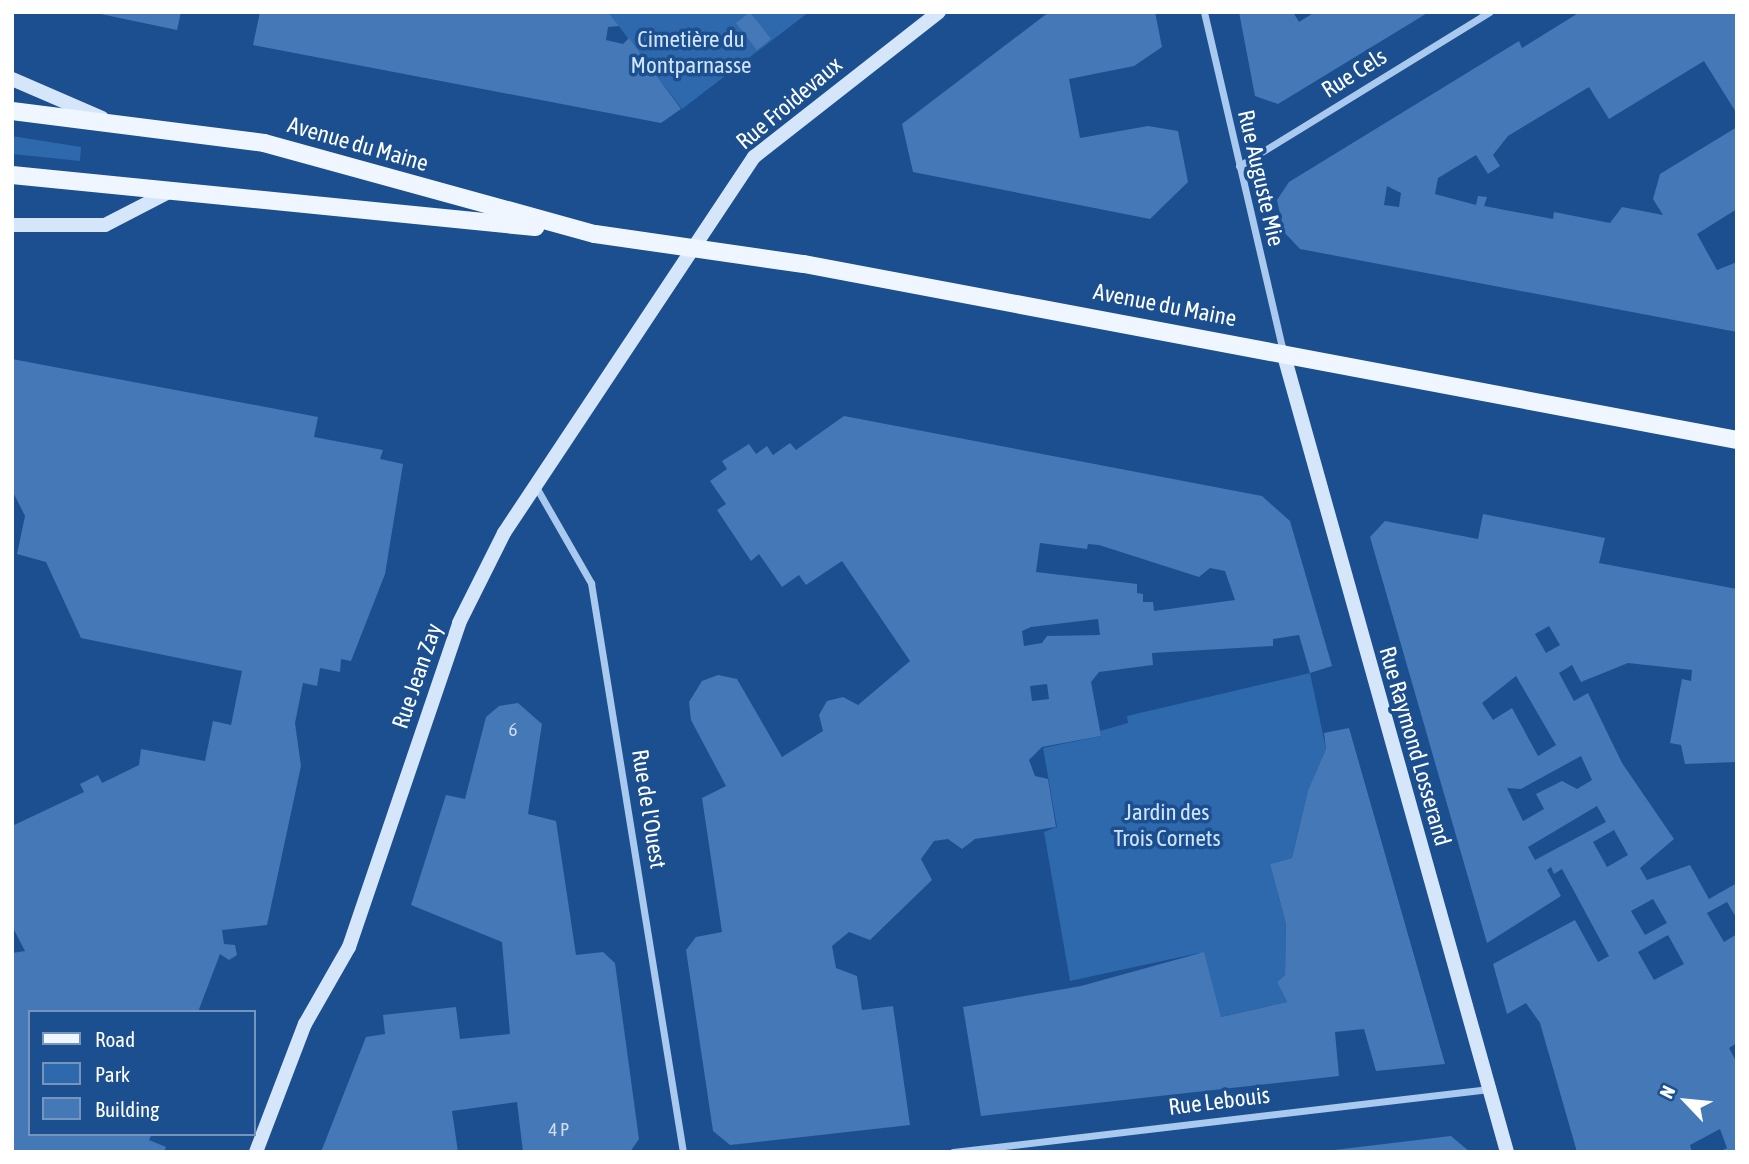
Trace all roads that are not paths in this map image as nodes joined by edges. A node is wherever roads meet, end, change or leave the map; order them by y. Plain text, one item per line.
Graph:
1 (939, 12) edge
2 (1204, 12) edge
3 (1489, 12) edge
4 (12, 79) edge
5 (12, 111) edge
6 (116, 125) junction
7 (1239, 166) junction
8 (12, 175) edge
9 (167, 193) junction
10 (12, 225) edge
11 (582, 231) junction
12 (692, 251) junction
13 (1283, 352) junction
14 (1737, 440) edge
15 (535, 486) junction
16 (1489, 1089) junction
17 (256, 1152) edge
18 (682, 1152) edge
19 (953, 1152) edge
20 (1507, 1152) edge

1 - 12 main road, Rue Froidevaux
2 - 7 street, Rue Auguste Mie
3 - 7 street, Rue Cels
4 - 6 main road, Avenue du Maine
5 - 6 main road, Avenue du Maine
6 - 11 main road, Avenue du Maine
7 - 13 street, Rue Auguste Mie
8 - 9 main road, Avenue du Maine
9 - 10 main road
9 - 11 main road, Avenue du Maine
11 - 12 main road, Avenue du Maine
12 - 13 main road, Avenue du Maine
12 - 15 main road, Rue Jean Zay
13 - 14 main road, Avenue du Maine
13 - 16 main road, Rue Raymond Losserand
15 - 17 main road, Rue Jean Zay
15 - 18 street, Rue de l'Ouest
16 - 19 street, Rue Lebouis
16 - 20 main road, Rue Raymond Losserand

